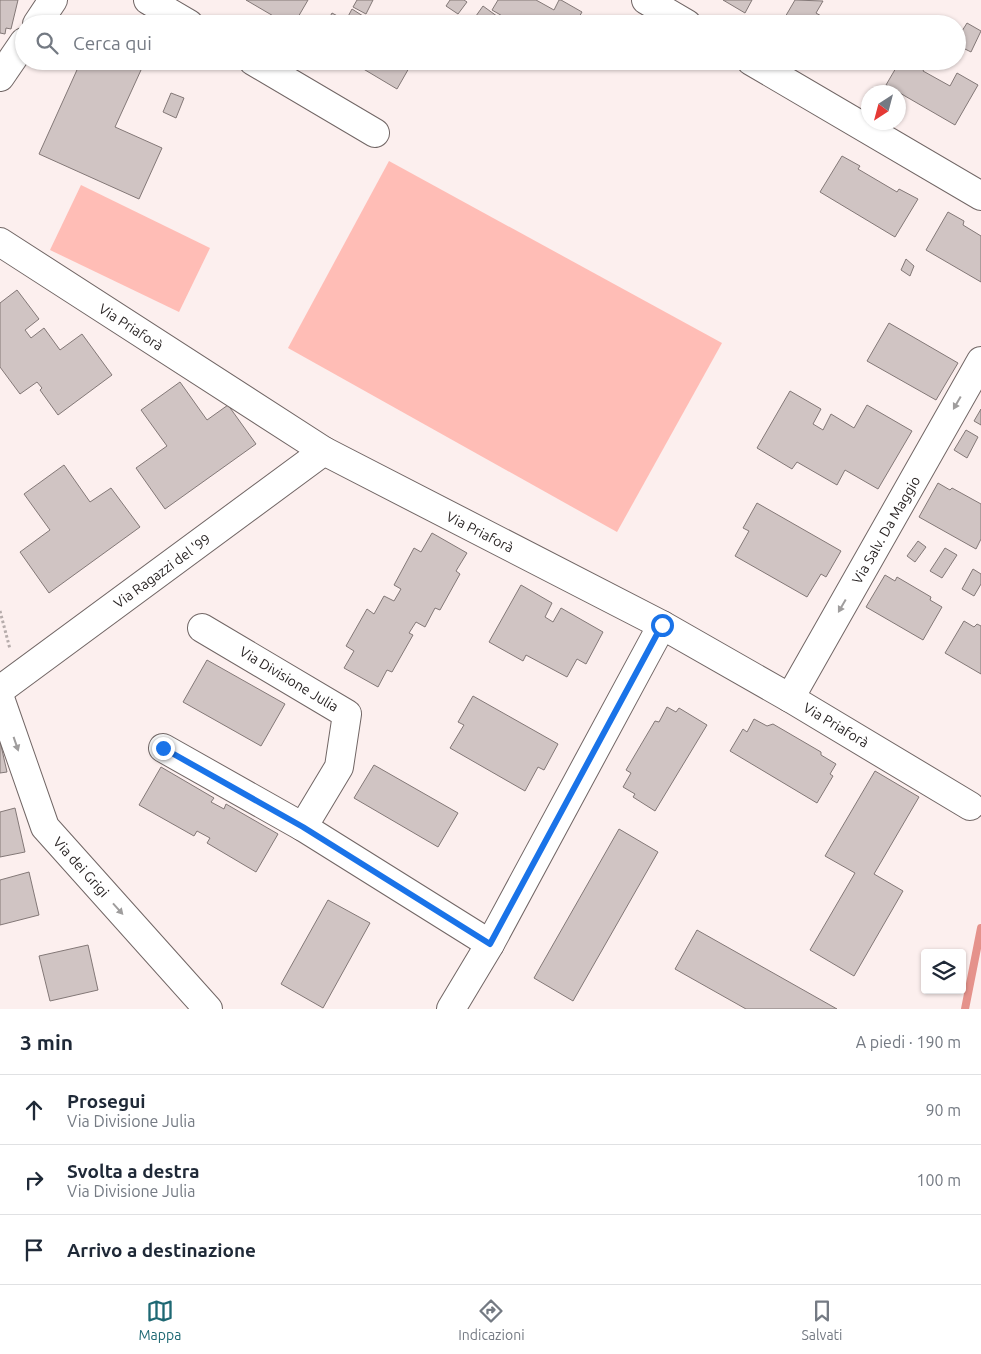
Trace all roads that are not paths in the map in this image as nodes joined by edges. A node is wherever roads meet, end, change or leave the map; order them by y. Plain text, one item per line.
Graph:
1 (53, 0) edge
2 (148, 0) edge
3 (646, 0) edge
4 (42, 15) edge
5 (174, 15) edge
6 (672, 15) edge
7 (15, 55) edge
8 (268, 70) edge
9 (766, 70) edge
10 (0, 76) edge
11 (375, 133) dead end
12 (981, 196) edge
13 (0, 242) edge
14 (981, 361) edge
15 (324, 451) junction
16 (662, 625) junction
17 (202, 628) dead end
18 (6, 688) edge
19 (790, 698) junction
20 (163, 748) dead end
21 (970, 806) dead end
22 (303, 827) junction
23 (490, 944) junction
24 (208, 1009) edge
25 (451, 1009) edge

1 - 4 street
2 - 5 street
3 - 6 street
7 - 10 street
8 - 11 street
9 - 12 street
13 - 15 street, Via Priaforà
14 -> 19 street, Via Salv. Da Maggio
15 - 16 street, Via Priaforà
15 - 18 street, Via Ragazzi del '99
16 - 19 street, Via Priaforà
16 - 23 street
17 - 22 street, Via Divisione Julia
18 -> 24 street, Via dei Grigi
19 - 21 street, Via Priaforà
20 - 22 street
22 - 23 street
23 - 25 street

